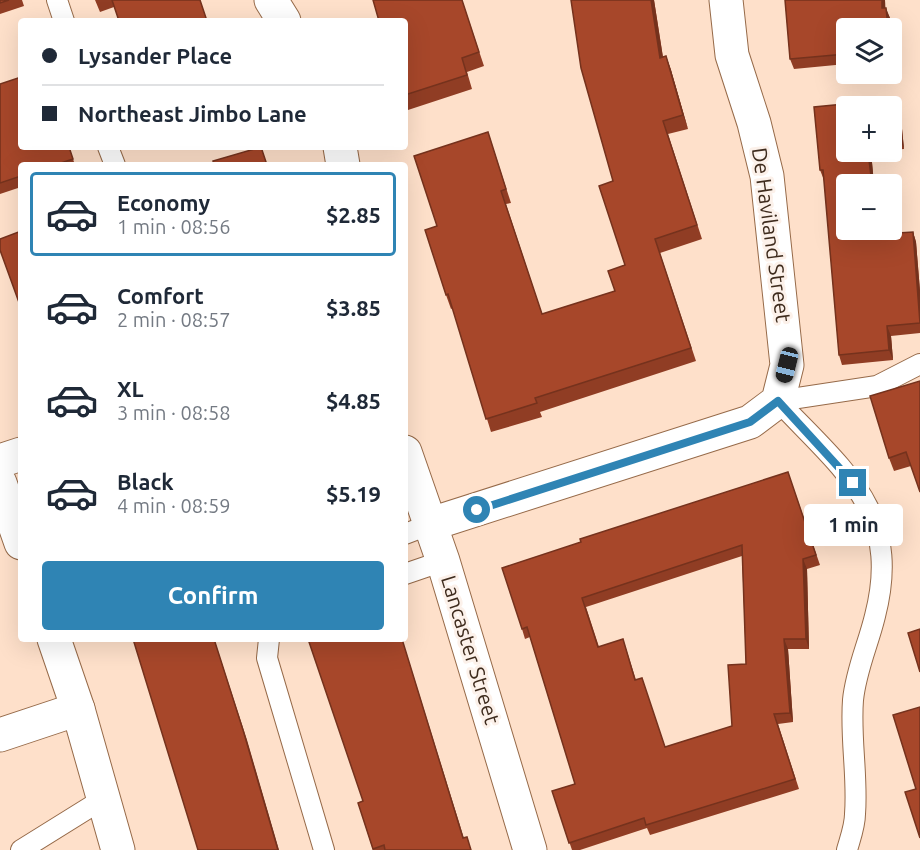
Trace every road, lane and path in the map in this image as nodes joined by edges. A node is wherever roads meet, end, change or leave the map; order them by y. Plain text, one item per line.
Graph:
1 (57, 0) edge
2 (271, 0) edge
3 (726, 0) edge
4 (63, 18) edge
5 (283, 18) edge
6 (920, 364) edge
7 (778, 401) junction
8 (18, 455) edge
9 (0, 461) edge
10 (408, 470) edge
11 (0, 483) edge
12 (418, 529) edge
13 (18, 534) edge
14 (444, 561) junction
15 (408, 573) edge
16 (55, 642) edge
17 (269, 642) edge
18 (78, 710) junction
19 (0, 735) edge
20 (103, 799) junction
21 (24, 850) edge
22 (118, 850) edge
23 (324, 850) edge
24 (530, 850) edge
25 (847, 850) edge

1 - 4 lane
2 - 5 street
3 - 7 street, De Haviland Street
6 - 7 lane
7 - 12 street
7 - 25 lane
8 - 9 street
10 - 12 street, Lancaster Street
11 - 13 street
12 - 14 street, Lancaster Street
14 - 15 lane
14 - 24 street, Lancaster Street
16 - 18 street
17 - 23 lane
18 - 19 street
18 - 20 street
20 - 21 lane
20 - 22 street

